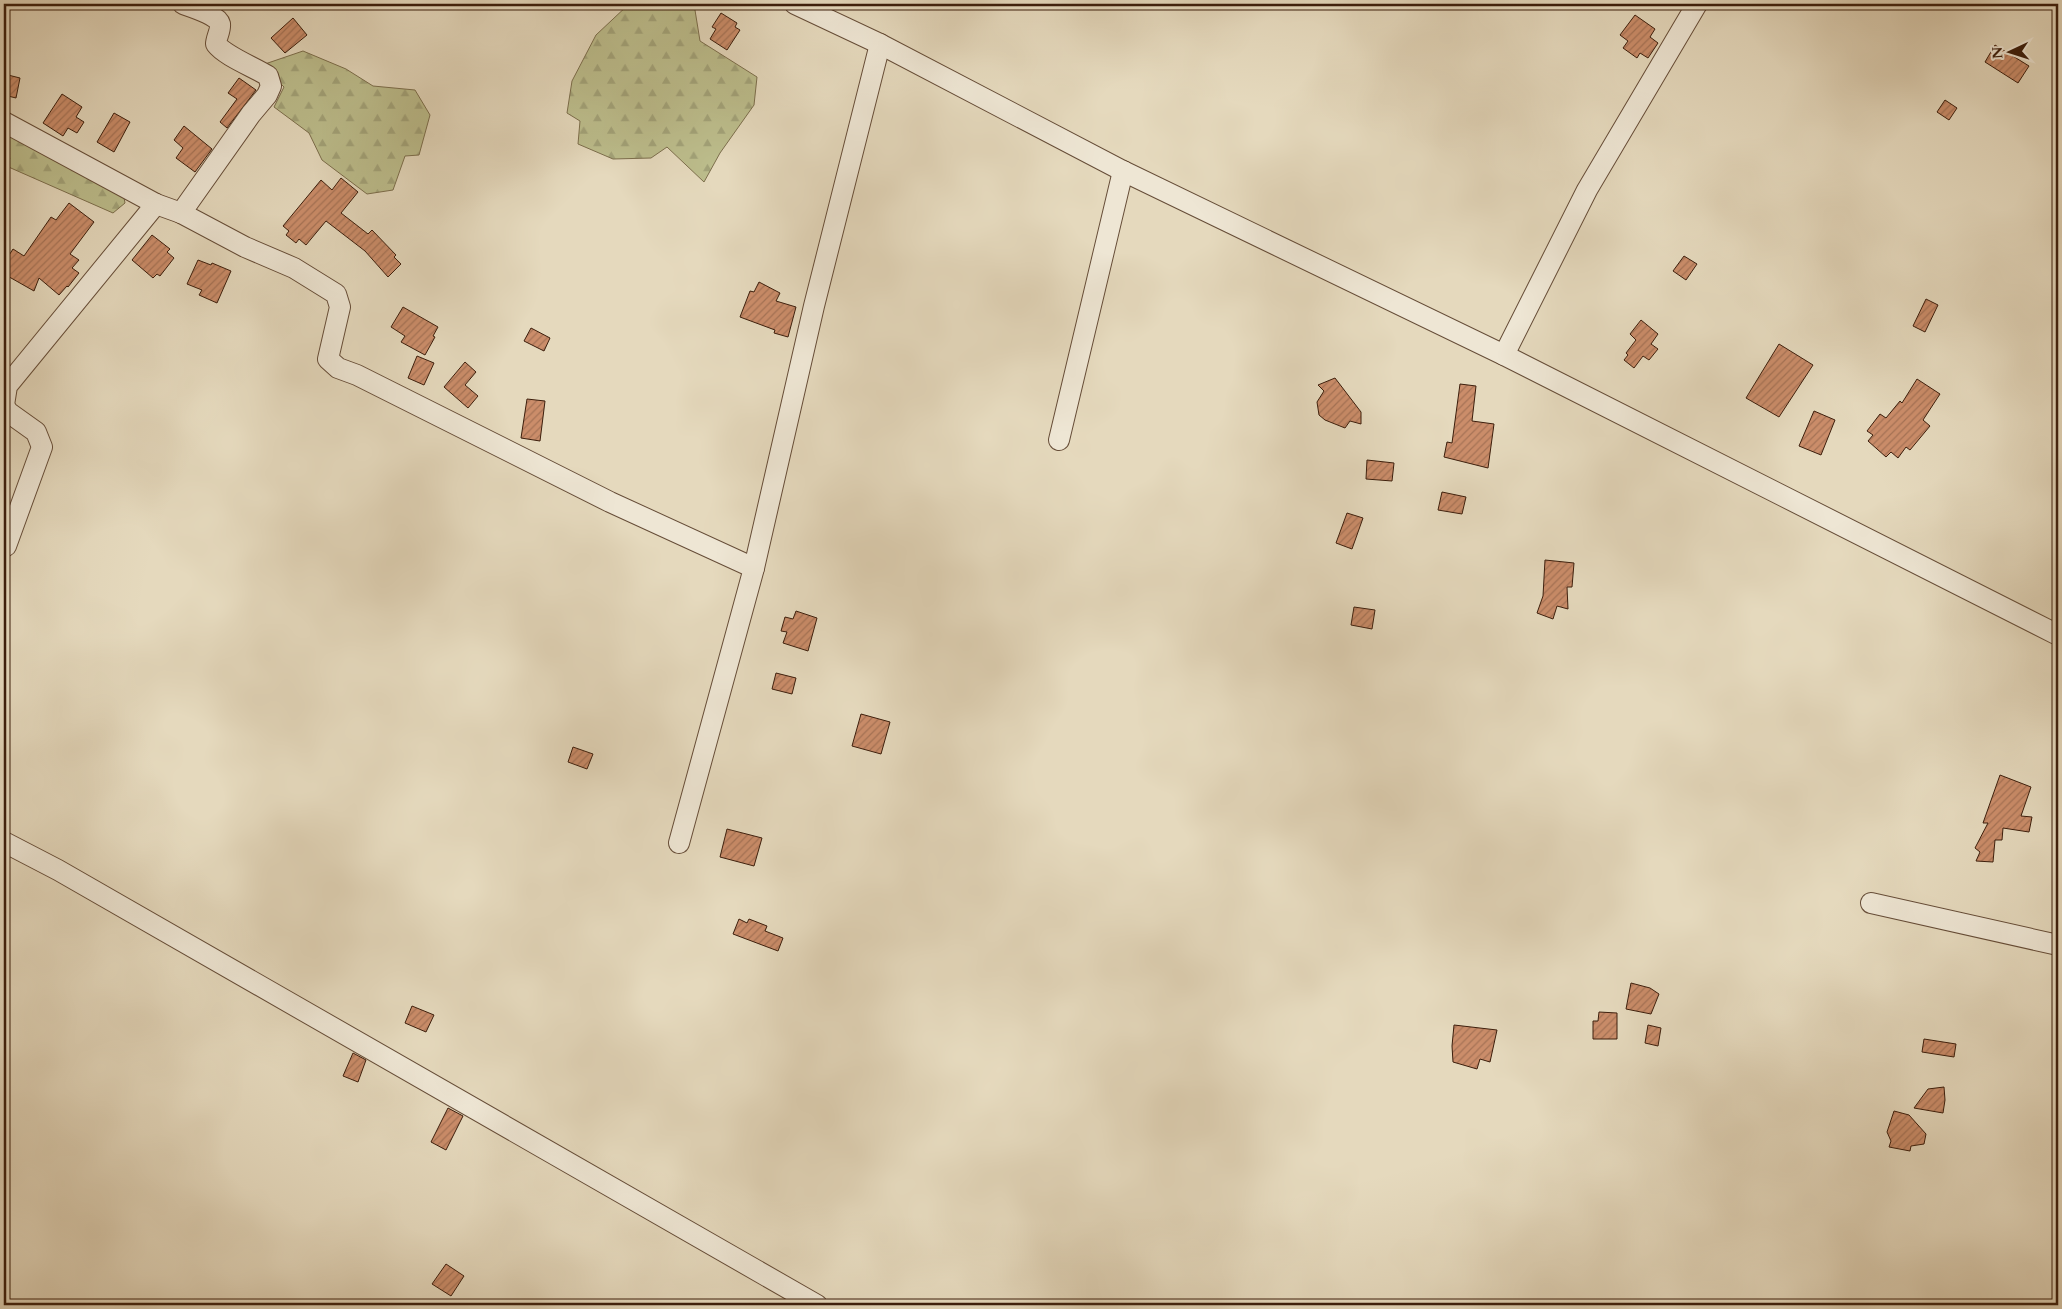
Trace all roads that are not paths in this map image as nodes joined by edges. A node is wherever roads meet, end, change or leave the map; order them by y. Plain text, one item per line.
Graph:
1 (184, 4) edge
2 (795, 4) edge
3 (1697, 4) edge
4 (880, 44) junction
5 (4, 122) edge
6 (1123, 171) junction
7 (156, 204) junction
8 (181, 213) junction
9 (1504, 355) junction
10 (6, 386) edge
11 (1059, 440) dead end
12 (4, 546) edge
13 (754, 568) junction
14 (2056, 627) edge
15 (4, 842) edge
16 (679, 843) dead end
17 (1871, 903) dead end
18 (2058, 945) edge
19 (817, 1305) edge

1 - 8 street
2 - 4 street
3 - 9 street
4 - 6 street
4 - 13 street
5 - 7 street
6 - 9 street
6 - 11 street
7 - 8 street
7 - 10 street
8 - 13 street
9 - 14 street
10 - 12 street
13 - 16 street
15 - 19 street
17 - 18 street

